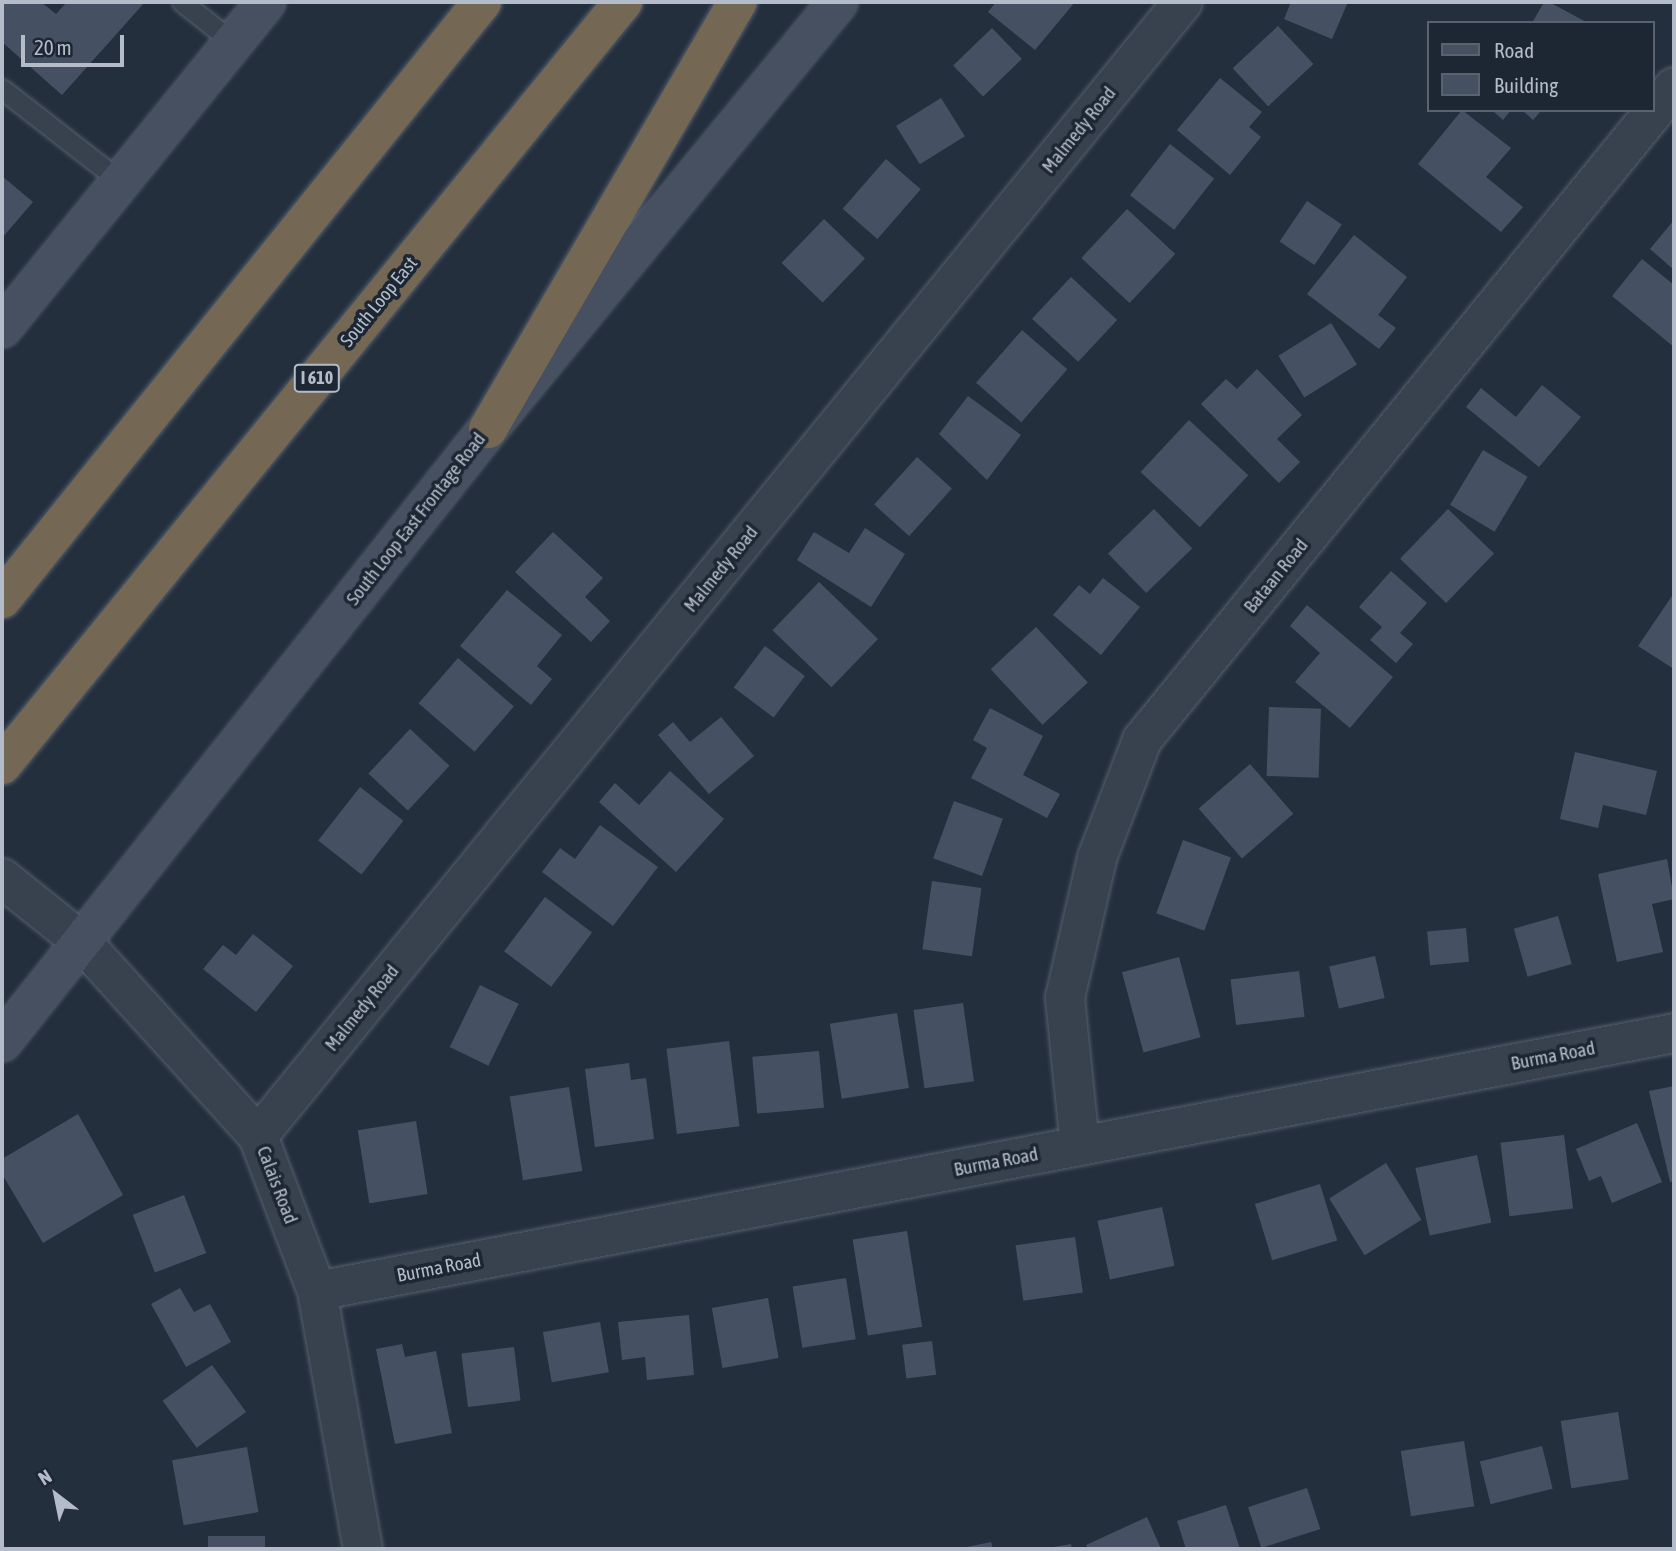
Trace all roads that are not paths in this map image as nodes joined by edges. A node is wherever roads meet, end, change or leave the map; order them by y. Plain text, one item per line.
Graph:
1 (182, 2) edge
2 (266, 2) edge
3 (482, 2) edge
4 (623, 2) edge
5 (738, 2) edge
6 (838, 2) edge
7 (1183, 2) edge
8 (233, 42) junction
9 (1674, 87) edge
10 (2, 89) edge
11 (1655, 110) edge
12 (1654, 112) edge
13 (120, 181) junction
14 (2, 328) edge
15 (488, 429) junction
16 (2, 599) edge
17 (6, 760) edge
18 (2, 878) edge
19 (83, 943) junction
20 (1674, 1033) edge
21 (2, 1042) edge
22 (258, 1136) junction
23 (1080, 1146) junction
24 (317, 1291) junction
25 (363, 1549) edge

1 - 8 lane
2 - 8 main road
3 - 16 highway
4 - 17 highway, South Loop East / I 610
5 - 15 highway
6 - 15 main road, South Loop East Frontage Road
7 - 22 street, Malmedy Road
8 - 13 main road
9 - 11 street, Bataan Road
10 - 13 lane
12 - 23 street, Bataan Road
13 - 14 main road
15 - 19 main road, South Loop East Frontage Road
18 - 19 street, Calais Road
19 - 21 main road, South Loop East Frontage Road
19 - 22 street, Calais Road
20 - 23 street, Burma Road
22 - 24 street, Calais Road
23 - 24 street, Burma Road
24 - 25 street, Calais Road

